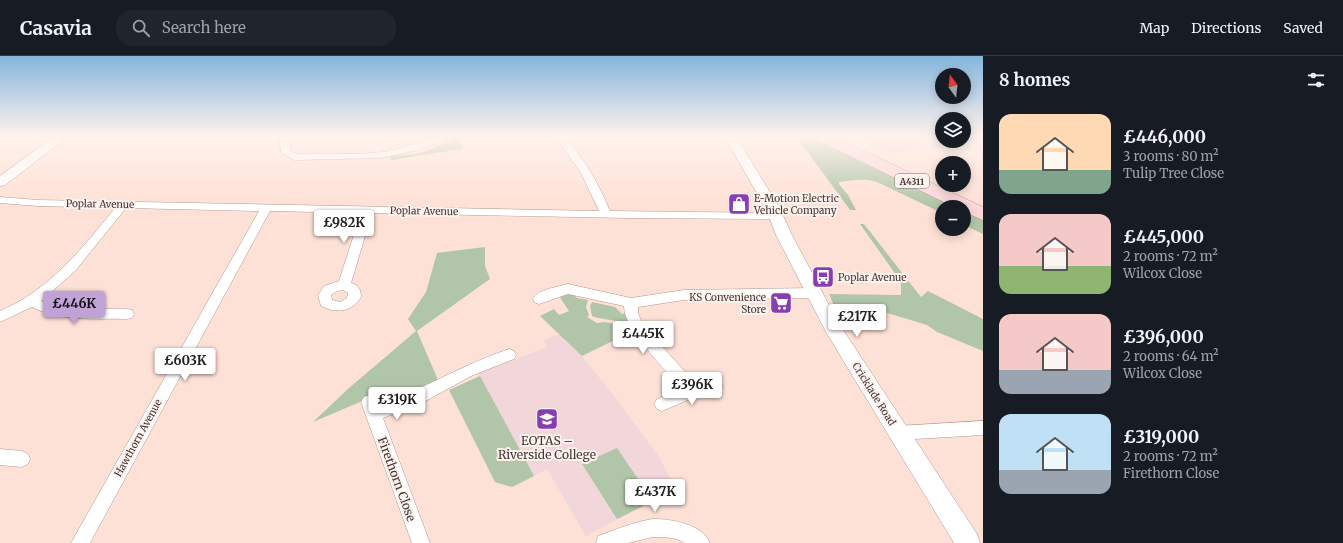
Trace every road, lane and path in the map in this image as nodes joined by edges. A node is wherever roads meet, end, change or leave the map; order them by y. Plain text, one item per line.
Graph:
1 (32, 159) edge
2 (576, 159) edge
3 (743, 159) edge
4 (867, 159) edge
5 (886, 159) edge
6 (0, 182) edge
7 (0, 200) edge
8 (123, 205) junction
9 (983, 205) edge
10 (266, 208) junction
11 (367, 210) junction
12 (606, 214) junction
13 (983, 214) edge
14 (776, 216) junction
15 (344, 285) dead end
16 (815, 293) junction
17 (540, 299) dead end
18 (32, 301) junction
19 (631, 303) junction
20 (127, 314) dead end
21 (0, 317) edge
22 (509, 355) dead end
23 (716, 387) dead end
24 (693, 391) junction
25 (662, 404) dead end
26 (983, 428) edge
27 (898, 433) junction
28 (0, 457) edge
29 (22, 459) dead end
30 (80, 543) edge
31 (421, 543) edge
32 (605, 543) edge
33 (701, 543) edge
34 (968, 543) edge

1 - 6 street
2 - 12 street
3 - 14 street, Cricklade Road
4 - 13 main road, A4311
5 - 9 main road, A4311
7 - 8 street, Poplar Avenue
8 - 10 street, Poplar Avenue
8 - 18 street
10 - 11 street, Poplar Avenue
10 - 30 street, Hawthorn Avenue
11 - 12 street, Poplar Avenue
11 - 15 street
12 - 14 street, Poplar Avenue
14 - 16 street, Cricklade Road
16 - 19 street
16 - 27 street, Cricklade Road
17 - 19 street
18 - 20 street
18 - 21 street
19 - 24 street
22 - 31 street, Firethorn Close
23 - 24 street
24 - 25 street
26 - 27 street
27 - 34 street, Cricklade Road
28 - 29 street
32 - 33 street

